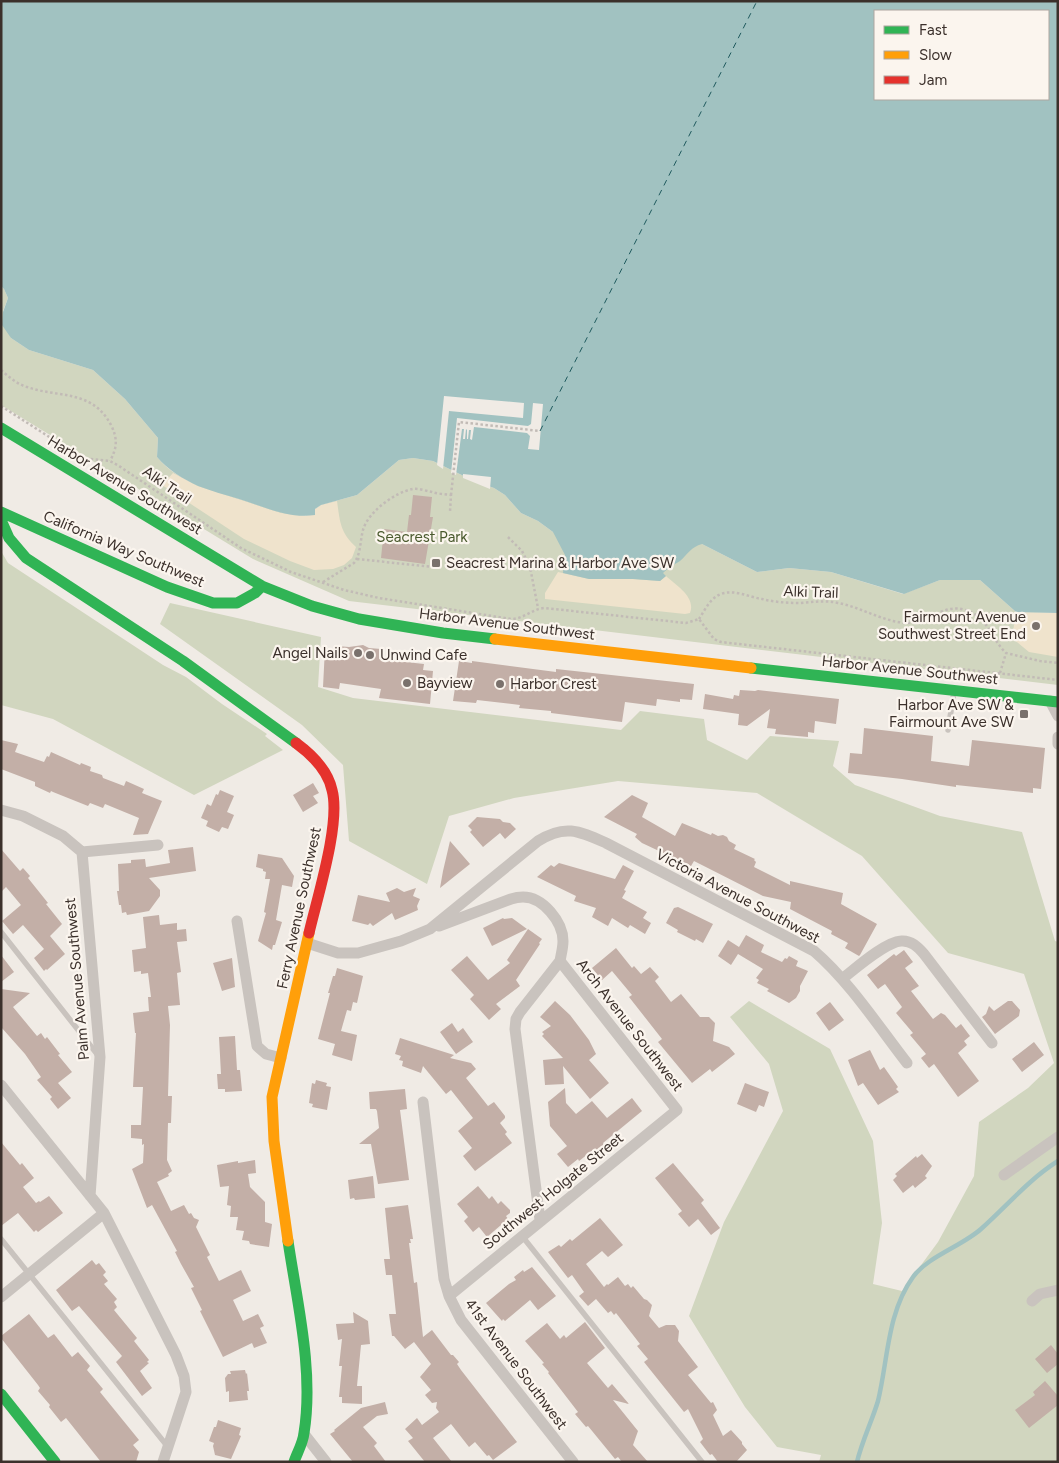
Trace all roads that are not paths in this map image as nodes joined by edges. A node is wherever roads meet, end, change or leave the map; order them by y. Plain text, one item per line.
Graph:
1 (1, 428) edge
2 (1, 512) edge
3 (1, 520) edge
4 (262, 586) junction
5 (955, 690) junction
6 (1054, 701) edge
7 (1058, 716) edge
8 (948, 730) dead end
9 (1058, 737) edge
10 (1058, 744) edge
11 (1, 810) edge
12 (158, 845) dead end
13 (82, 852) junction
14 (238, 921) dead end
15 (430, 929) junction
16 (1, 932) edge
17 (307, 943) junction
18 (560, 961) junction
19 (842, 979) junction
20 (992, 1043) dead end
21 (100, 1057) junction
22 (281, 1058) junction
23 (907, 1064) dead end
24 (1, 1085) edge
25 (423, 1102) dead end
26 (678, 1110) joint
27 (1058, 1137) edge
28 (1004, 1175) dead end
29 (90, 1196) junction
30 (104, 1213) junction
31 (540, 1220) junction
32 (522, 1236) junction
33 (1, 1239) edge
34 (30, 1274) junction
35 (1058, 1290) edge
36 (449, 1296) junction
37 (1, 1297) edge
38 (1032, 1301) dead end
39 (1, 1394) edge
40 (304, 1434) junction
41 (168, 1447) junction
42 (55, 1462) edge
43 (163, 1462) edge
44 (294, 1462) edge
45 (326, 1462) edge
46 (572, 1462) edge
47 (702, 1462) edge

1 - 4 main road, Harbor Avenue Southwest
2 - 4 main road, California Way Southwest
3 - 17 main road, Ferry Avenue Southwest
4 - 5 main road, Harbor Avenue Southwest
5 - 6 main road, Harbor Avenue Southwest
5 - 8 lane
6 - 7 street
9 - 10 street
11 - 13 street
12 - 13 street
13 - 21 street, Palm Avenue Southwest
14 - 22 street
15 - 17 street
15 - 18 street, Arch Avenue Southwest
15 - 19 street, Victoria Avenue Southwest
16 - 21 lane
17 - 22 main road, Ferry Avenue Southwest
18 - 26 street, Arch Avenue Southwest
18 - 31 street
19 - 20 street
19 - 23 street, Victoria Avenue Southwest
21 - 29 street, Palm Avenue Southwest
22 - 40 main road, Ferry Avenue Southwest
24 - 29 street
25 - 36 street, 41st Avenue Southwest
26 - 31 street, Southwest Holgate Street
27 - 28 street
29 - 30 street
30 - 34 street
30 - 41 street
31 - 32 street, Southwest Holgate Street
32 - 36 street, Southwest Holgate Street
32 - 47 lane
33 - 34 lane
34 - 37 street
34 - 41 lane
35 - 38 street
36 - 46 street, 41st Avenue Southwest
39 - 42 main road
40 - 44 main road, Ferry Avenue Southwest
40 - 45 street
41 - 43 street

